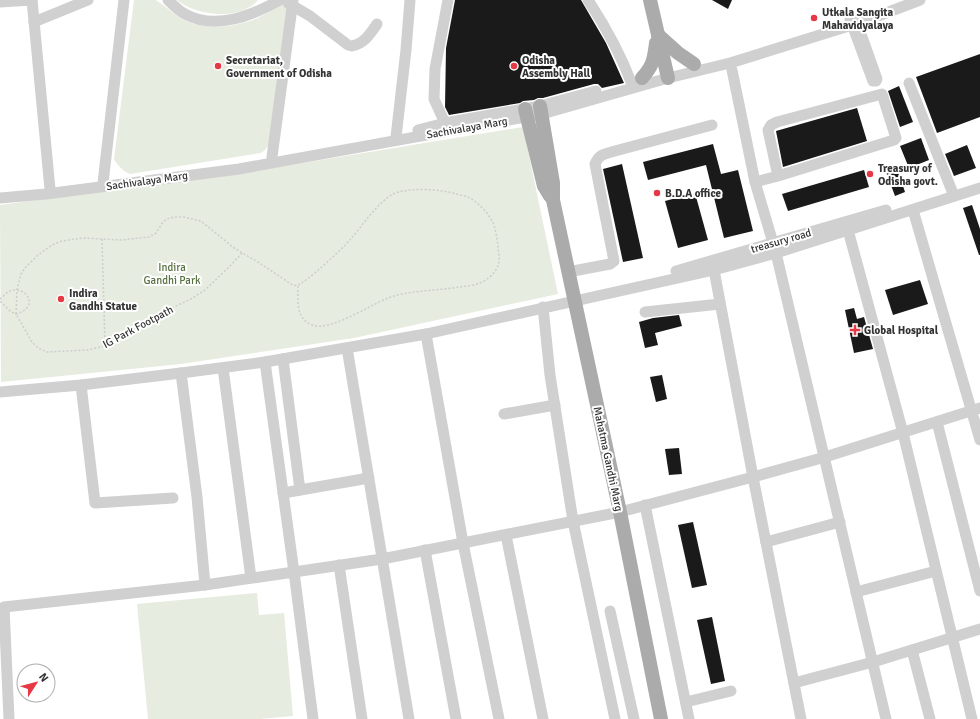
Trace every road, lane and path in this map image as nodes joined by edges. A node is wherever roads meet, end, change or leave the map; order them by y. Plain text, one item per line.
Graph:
1 (32, 0) edge
2 (88, 0) edge
3 (124, 0) edge
4 (168, 0) edge
5 (281, 0) edge
6 (410, 0) edge
7 (588, 0) edge
8 (650, 0) edge
9 (900, 0) edge
10 (920, 0) edge
11 (0, 2) edge
12 (77, 2) edge
13 (450, 2) edge
14 (293, 3) edge
15 (64, 5) edge
16 (853, 21) junction
17 (34, 22) junction
18 (377, 24) dead end
19 (658, 35) junction
20 (694, 64) junction
21 (732, 70) dead end
22 (667, 75) junction
23 (636, 80) junction
24 (909, 83) dead end
25 (882, 94) junction
26 (541, 110) junction
27 (526, 113) junction
28 (445, 123) junction
29 (712, 125) dead end
30 (396, 137) junction
31 (272, 157) junction
32 (778, 176) junction
33 (756, 182) junction
34 (980, 183) edge
35 (103, 184) junction
36 (980, 188) edge
37 (50, 189) junction
38 (0, 193) edge
39 (953, 194) junction
40 (0, 198) edge
41 (553, 200) junction
42 (913, 210) junction
43 (848, 230) junction
44 (102, 239) junction
45 (775, 248) junction
46 (242, 253) junction
47 (714, 270) junction
48 (568, 272) junction
49 (298, 285) junction
50 (17, 290) junction
51 (578, 299) junction
52 (0, 300) edge
53 (720, 304) junction
54 (543, 307) junction
55 (646, 312) dead end
56 (16, 314) junction
57 (426, 334) junction
58 (105, 345) junction
59 (347, 348) junction
60 (283, 359) junction
61 (265, 362) junction
62 (224, 368) junction
63 (182, 373) junction
64 (81, 385) junction
65 (0, 392) edge
66 (555, 405) junction
67 (976, 410) edge
68 (504, 414) dead end
69 (937, 422) junction
70 (903, 433) junction
71 (980, 440) edge
72 (825, 457) junction
73 (753, 477) junction
74 (369, 478) junction
75 (300, 490) junction
76 (283, 493) junction
77 (173, 498) dead end
78 (645, 505) junction
79 (620, 512) junction
80 (573, 521) junction
81 (840, 522) junction
82 (506, 535) junction
83 (766, 542) junction
84 (463, 543) junction
85 (425, 550) junction
86 (382, 559) junction
87 (339, 565) junction
88 (936, 571) junction
89 (294, 572) junction
90 (251, 578) junction
91 (205, 585) junction
92 (980, 591) edge
93 (856, 592) junction
94 (1, 607) edge
95 (610, 610) dead end
96 (980, 630) edge
97 (952, 638) junction
98 (912, 650) junction
99 (873, 662) junction
100 (794, 683) junction
101 (731, 691) dead end
102 (686, 702) junction
103 (9, 719) edge
104 (313, 719) edge
105 (362, 719) edge
106 (409, 719) edge
107 (456, 719) edge
108 (499, 719) edge
109 (543, 719) edge
110 (615, 719) edge
111 (634, 719) edge
112 (661, 719) edge
113 (689, 719) edge
114 (801, 719) edge
115 (886, 719) edge
116 (930, 719) edge
117 (970, 719) edge

1 - 11 street
1 - 17 street
2 - 12 street
3 - 35 street
4 - 5 street
5 - 14 street
6 - 30 street
7 - 23 street
8 - 19 main road
9 - 16 street, Sachivalaya Marg
10 - 16 street, Sachivalaya Marg
12 - 15 street
13 - 28 street
14 - 18 street
14 - 31 street
15 - 17 street
16 - 20 street, Sachivalaya Marg
16 - 22 street, Sachivalaya Marg
16 - 25 street
17 - 37 street
19 - 20 main road
19 - 22 main road
19 - 23 main road
20 - 22 street, Sachivalaya Marg
21 - 33 street
22 - 23 street, Sachivalaya Marg
22 - 26 street, Sachivalaya Marg
23 - 26 street, Sachivalaya Marg
24 - 39 street
25 - 32 street
25 - 32 street
26 - 27 street, Sachivalaya Marg
26 - 41 main road, Mahatma Gandhi Marg
27 - 28 street, Sachivalaya Marg
27 - 40 street, Sachivalaya Marg
27 - 41 main road, Mahatma Gandhi Marg
28 - 30 street, Sachivalaya Marg
29 - 48 street
30 - 31 street, Sachivalaya Marg
31 - 35 street, Sachivalaya Marg
32 - 33 street
33 - 45 street
34 - 39 street, treasury road
35 - 37 street, Sachivalaya Marg
36 - 39 street
37 - 38 street, Sachivalaya Marg
39 - 42 street
39 - 45 street, treasury road
41 - 48 main road, Mahatma Gandhi Marg
42 - 43 street
42 - 67 street
43 - 45 street
43 - 70 street
44 - 46 path
44 - 50 path
44 - 58 path
45 - 47 street
45 - 51 street, treasury road
45 - 72 street
46 - 49 path
46 - 58 path, IG Park Footpath
47 - 51 street
47 - 53 street
48 - 51 main road, Mahatma Gandhi Marg
49 - 49 path
50 - 52 path
50 - 56 path
50 - 56 path
51 - 54 street
51 - 79 main road, Mahatma Gandhi Marg
52 - 56 path
53 - 55 street
53 - 73 street
54 - 57 street
54 - 66 street
56 - 58 path, IG Park Footpath
57 - 59 street
57 - 84 street
59 - 60 street
59 - 74 street
60 - 61 street
60 - 75 street
61 - 62 street
61 - 76 street
62 - 63 street
62 - 90 street
63 - 64 street
63 - 91 street
64 - 65 street
64 - 77 street
66 - 68 street
66 - 80 street
67 - 69 street
67 - 71 street
69 - 70 street
69 - 92 street
70 - 72 street
70 - 88 street
72 - 73 street
72 - 81 street
73 - 78 street
73 - 83 street
74 - 75 street
74 - 86 street
75 - 76 street
76 - 89 street
78 - 79 street
78 - 102 street
79 - 80 street
79 - 112 main road, Mahatma Gandhi Marg
80 - 82 street
80 - 110 street
81 - 83 street
81 - 93 street
82 - 84 street
82 - 109 street
83 - 100 street
84 - 85 street
84 - 108 street
85 - 86 street
85 - 107 street
86 - 87 street
86 - 106 street
87 - 89 street
87 - 105 street
88 - 93 street
88 - 97 street
89 - 90 street
89 - 104 street
90 - 91 street
91 - 94 street
93 - 99 street
94 - 103 street
95 - 111 street
96 - 97 street
97 - 98 street
97 - 117 street
98 - 99 street
98 - 116 street
99 - 100 street
99 - 115 street
100 - 114 street
101 - 102 street
102 - 113 street

